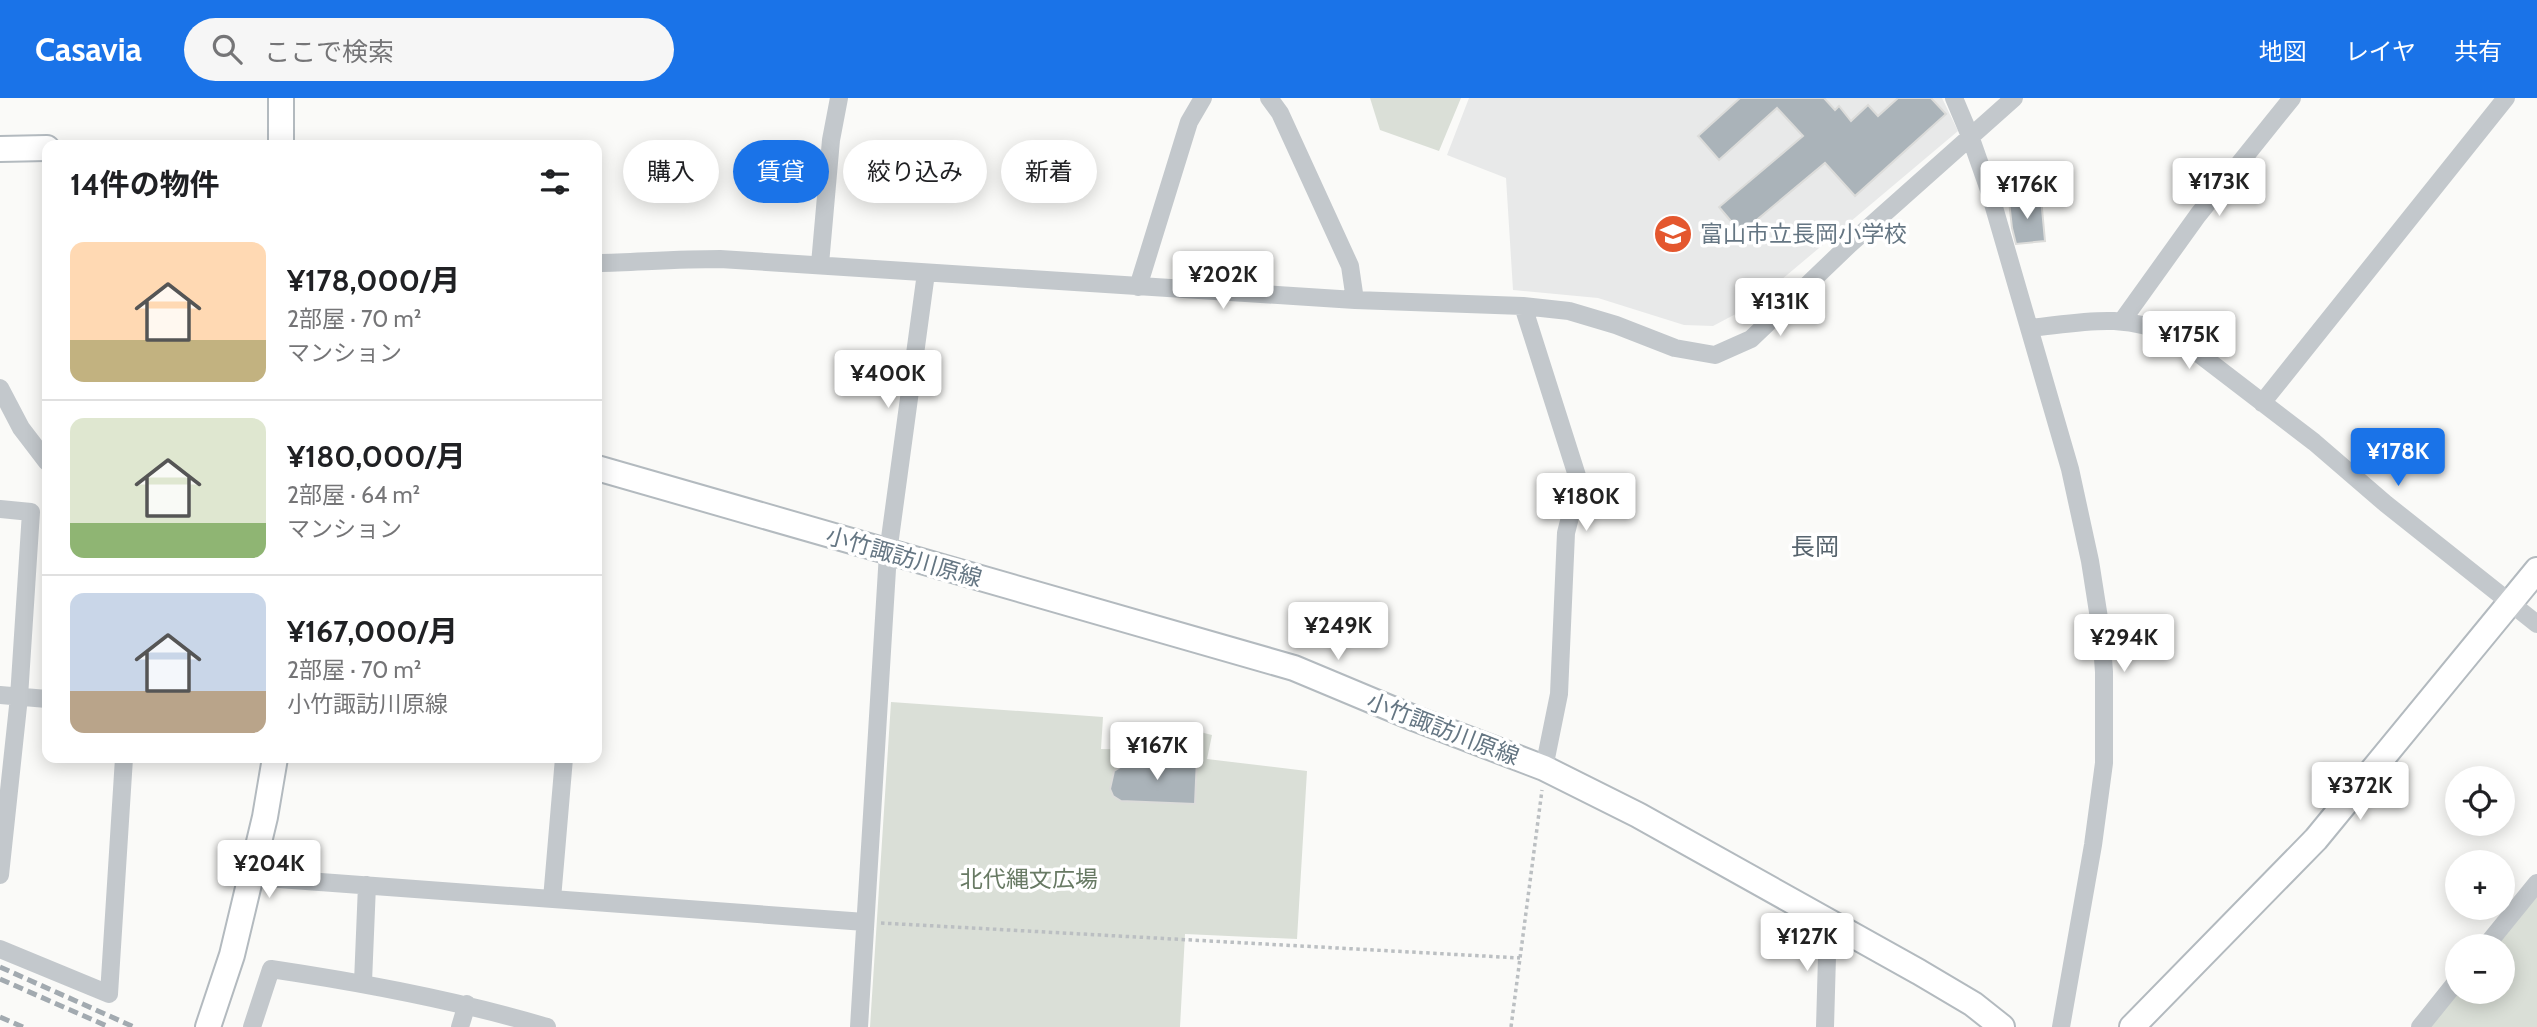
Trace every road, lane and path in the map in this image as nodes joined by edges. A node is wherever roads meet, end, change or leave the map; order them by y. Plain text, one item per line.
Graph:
1 (281, 98) edge
2 (839, 98) edge
3 (1203, 98) edge
4 (1269, 98) edge
5 (1954, 98) edge
6 (2014, 98) edge
7 (2292, 98) edge
8 (2506, 98) edge
9 (1970, 136) junction
10 (281, 140) edge
11 (42, 148) edge
12 (0, 149) edge
13 (602, 263) edge
14 (820, 264) junction
15 (926, 273) junction
16 (1138, 287) junction
17 (1355, 300) junction
18 (1523, 306) junction
19 (2122, 321) junction
20 (2030, 328) junction
21 (0, 387) edge
22 (2262, 404) junction
23 (42, 456) edge
24 (602, 469) edge
25 (0, 509) edge
26 (888, 552) junction
27 (2537, 570) edge
28 (2511, 603) junction
29 (2537, 624) edge
30 (0, 695) edge
31 (19, 697) junction
32 (42, 699) edge
33 (124, 763) edge
34 (274, 763) edge
35 (564, 763) edge
36 (1545, 768) junction
37 (0, 875) edge
38 (251, 877) junction
39 (2537, 883) edge
40 (367, 885) junction
41 (552, 899) junction
42 (1828, 921) junction
43 (865, 922) junction
44 (2496, 934) edge
45 (0, 948) edge
46 (1520, 958) junction
47 (363, 982) junction
48 (2445, 996) edge
49 (467, 1004) junction
50 (208, 1027) edge
51 (252, 1027) edge
52 (460, 1027) edge
53 (547, 1027) edge
54 (859, 1027) edge
55 (1511, 1027) edge
56 (1825, 1027) edge
57 (2001, 1027) edge
58 (2061, 1027) edge
59 (2132, 1027) edge
60 (2420, 1027) edge

1 - 10 main road
2 - 14 street
3 - 16 street
4 - 17 street
5 - 9 street
6 - 9 street
7 - 19 street
8 - 22 street
9 - 18 street
9 - 20 street
11 - 12 main road
13 - 14 street
14 - 15 street
15 - 16 street
15 - 26 street
16 - 17 street
17 - 18 street
18 - 36 street
19 - 20 street
19 - 22 street
20 - 58 street
21 - 23 street
22 - 28 street
24 - 26 main road, 小竹諏訪川原線
25 - 31 street
26 - 36 main road, 小竹諏訪川原線
26 - 43 street
27 - 28 main road
28 - 29 street
28 - 59 main road
30 - 31 street
31 - 32 street
31 - 37 street
33 - 45 street
34 - 38 main road
35 - 41 street
36 - 42 main road, 小竹諏訪川原線
36 - 46 path
38 - 40 street
38 - 50 main road
39 - 44 street
40 - 41 street
40 - 47 street
41 - 43 street
42 - 56 street
42 - 57 main road, 小竹諏訪川原線
43 - 46 path
43 - 54 street
46 - 55 path
47 - 49 street
47 - 51 street
48 - 60 street
49 - 52 street
49 - 53 street

